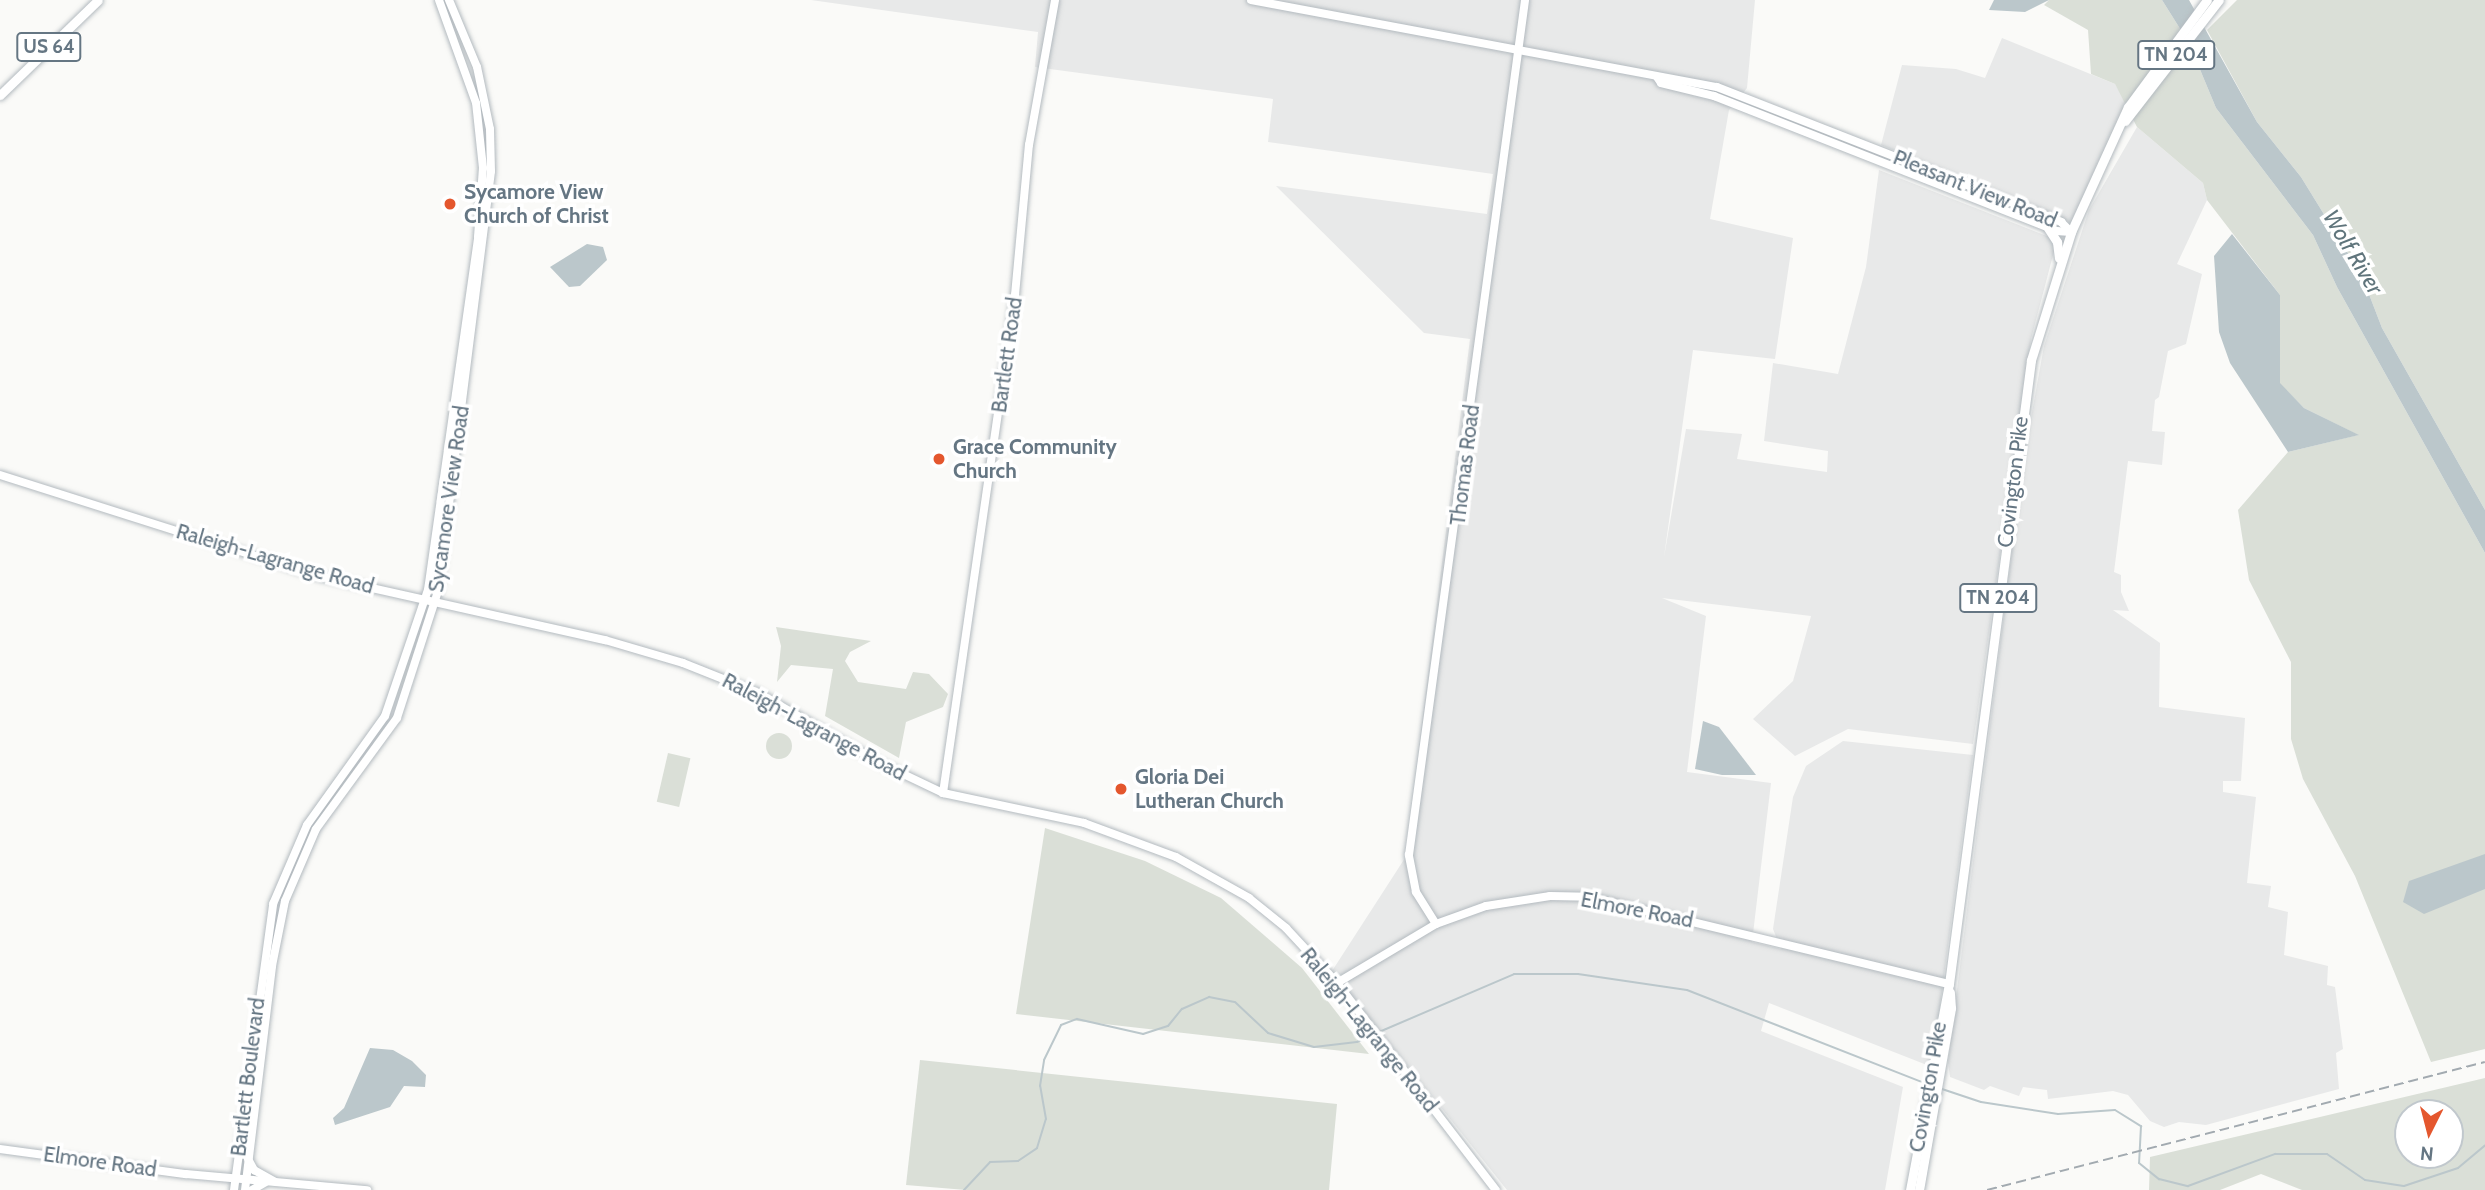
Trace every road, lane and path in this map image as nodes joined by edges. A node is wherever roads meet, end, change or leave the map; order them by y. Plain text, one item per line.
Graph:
1 (98, 0) edge
2 (439, 0) edge
3 (449, 0) edge
4 (1055, 0) edge
5 (1251, 0) edge
6 (1525, 0) edge
7 (2207, 0) edge
8 (2219, 0) edge
9 (450, 14) junction
10 (1521, 51) junction
11 (0, 95) edge
12 (2132, 109) junction
13 (2012, 208) junction
14 (2048, 228) junction
15 (2071, 232) junction
16 (2060, 263) junction
17 (0, 475) edge
18 (430, 602) junction
19 (408, 674) junction
20 (943, 793) junction
21 (1436, 924) junction
22 (267, 929) junction
23 (278, 931) junction
24 (268, 965) junction
25 (1337, 983) junction
26 (1949, 984) junction
27 (249, 1072) junction
28 (259, 1073) junction
29 (1929, 1110) junction
30 (0, 1149) edge
31 (248, 1159) junction
32 (235, 1178) junction
33 (246, 1179) junction
34 (266, 1182) junction
35 (278, 1183) junction
36 (234, 1190) edge
37 (244, 1190) edge
38 (252, 1190) edge
39 (367, 1190) edge
40 (1496, 1190) edge
41 (1911, 1190) edge
42 (1919, 1190) edge

1 - 11 main road, US 64
2 - 9 main road, Sycamore View Road
3 - 9 main road, Sycamore View Road
4 - 20 main road, Bartlett Road
5 - 10 main road, Pleasant View Road
6 - 10 main road, Thomas Road
7 - 12 main road, Covington Pike / TN 204
8 - 12 main road, Covington Pike / TN 204
9 - 18 main road, Sycamore View Road
10 - 13 main road, Pleasant View Road
10 - 21 main road, Thomas Road
12 - 15 main road, Covington Pike / TN 204
13 - 14 main road, Pleasant View Road
13 - 15 main road, Pleasant View Road
14 - 15 main road, Pleasant View Road
14 - 16 main road
15 - 16 main road, Covington Pike / TN 204
16 - 26 main road, Covington Pike / TN 204
17 - 18 main road, Raleigh-Lagrange Road
18 - 19 main road, Sycamore View Road
18 - 20 main road, Raleigh-Lagrange Road
19 - 22 main road, Sycamore View Road
19 - 23 main road, Sycamore View Road
20 - 25 main road, Raleigh-Lagrange Road
21 - 25 main road, Elmore Road
21 - 26 main road, Elmore Road
22 - 23 main road
22 - 24 main road, Sycamore View Road
23 - 24 main road, Sycamore View Road
24 - 27 main road, Bartlett Boulevard
24 - 28 main road, Bartlett Boulevard
25 - 40 main road, Raleigh-Lagrange Road
26 - 29 main road, Covington Pike / TN 204
27 - 28 main road
27 - 32 main road, Bartlett Boulevard
28 - 31 main road, Bartlett Boulevard
29 - 41 main road, Covington Pike / TN 204
29 - 42 main road, Covington Pike / TN 204
30 - 32 main road, Elmore Road
31 - 33 main road, Bartlett Boulevard
31 - 35 main road
32 - 33 main road, Elmore Road
32 - 36 main road, Bartlett Boulevard
33 - 34 main road, Elmore Road
33 - 37 main road, Bartlett Boulevard
34 - 35 main road, Elmore Road
34 - 38 main road
35 - 39 main road, Elmore Road

